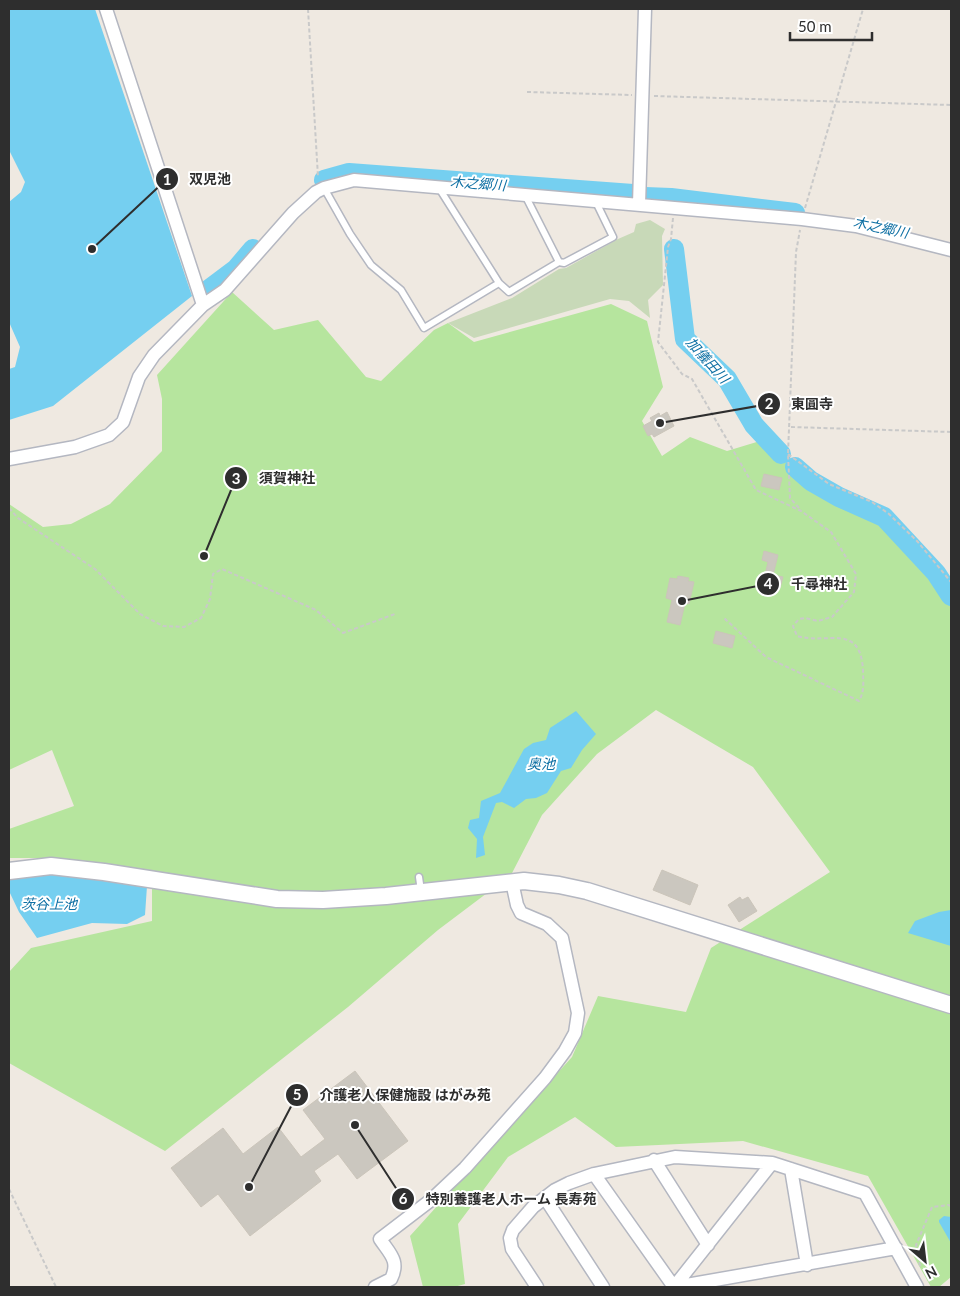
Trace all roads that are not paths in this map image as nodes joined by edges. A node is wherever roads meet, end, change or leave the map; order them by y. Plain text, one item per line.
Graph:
1 (106, 9) edge
2 (645, 9) edge
3 (438, 187) junction
4 (324, 188) junction
5 (525, 194) junction
6 (595, 200) junction
7 (638, 204) junction
8 (951, 250) edge
9 (559, 262) junction
10 (499, 283) junction
11 (203, 305) junction
12 (9, 459) edge
13 (9, 871) edge
14 (512, 882) junction
15 (951, 1005) edge
16 (654, 1160) junction
17 (772, 1163) junction
18 (791, 1169) junction
19 (594, 1174) junction
20 (545, 1198) junction
21 (708, 1245) junction
22 (896, 1248) junction
23 (806, 1265) junction
24 (917, 1285) edge
25 (374, 1287) edge
26 (537, 1287) edge
27 (603, 1287) edge
28 (675, 1287) edge

1 - 11 street
2 - 7 street
3 - 4 street
3 - 5 street
3 - 10 lane
4 - 10 lane
4 - 11 street
5 - 6 street
5 - 9 lane
6 - 7 street
6 - 9 lane
7 - 8 street
9 - 10 lane
11 - 12 street
13 - 14 street
14 - 15 street
14 - 25 street
16 - 17 street
16 - 19 street
16 - 21 street
17 - 18 street
17 - 21 street
18 - 22 street
18 - 23 street
19 - 20 street
19 - 21 street
20 - 26 street
20 - 27 street
22 - 23 street
22 - 24 street
23 - 28 street

